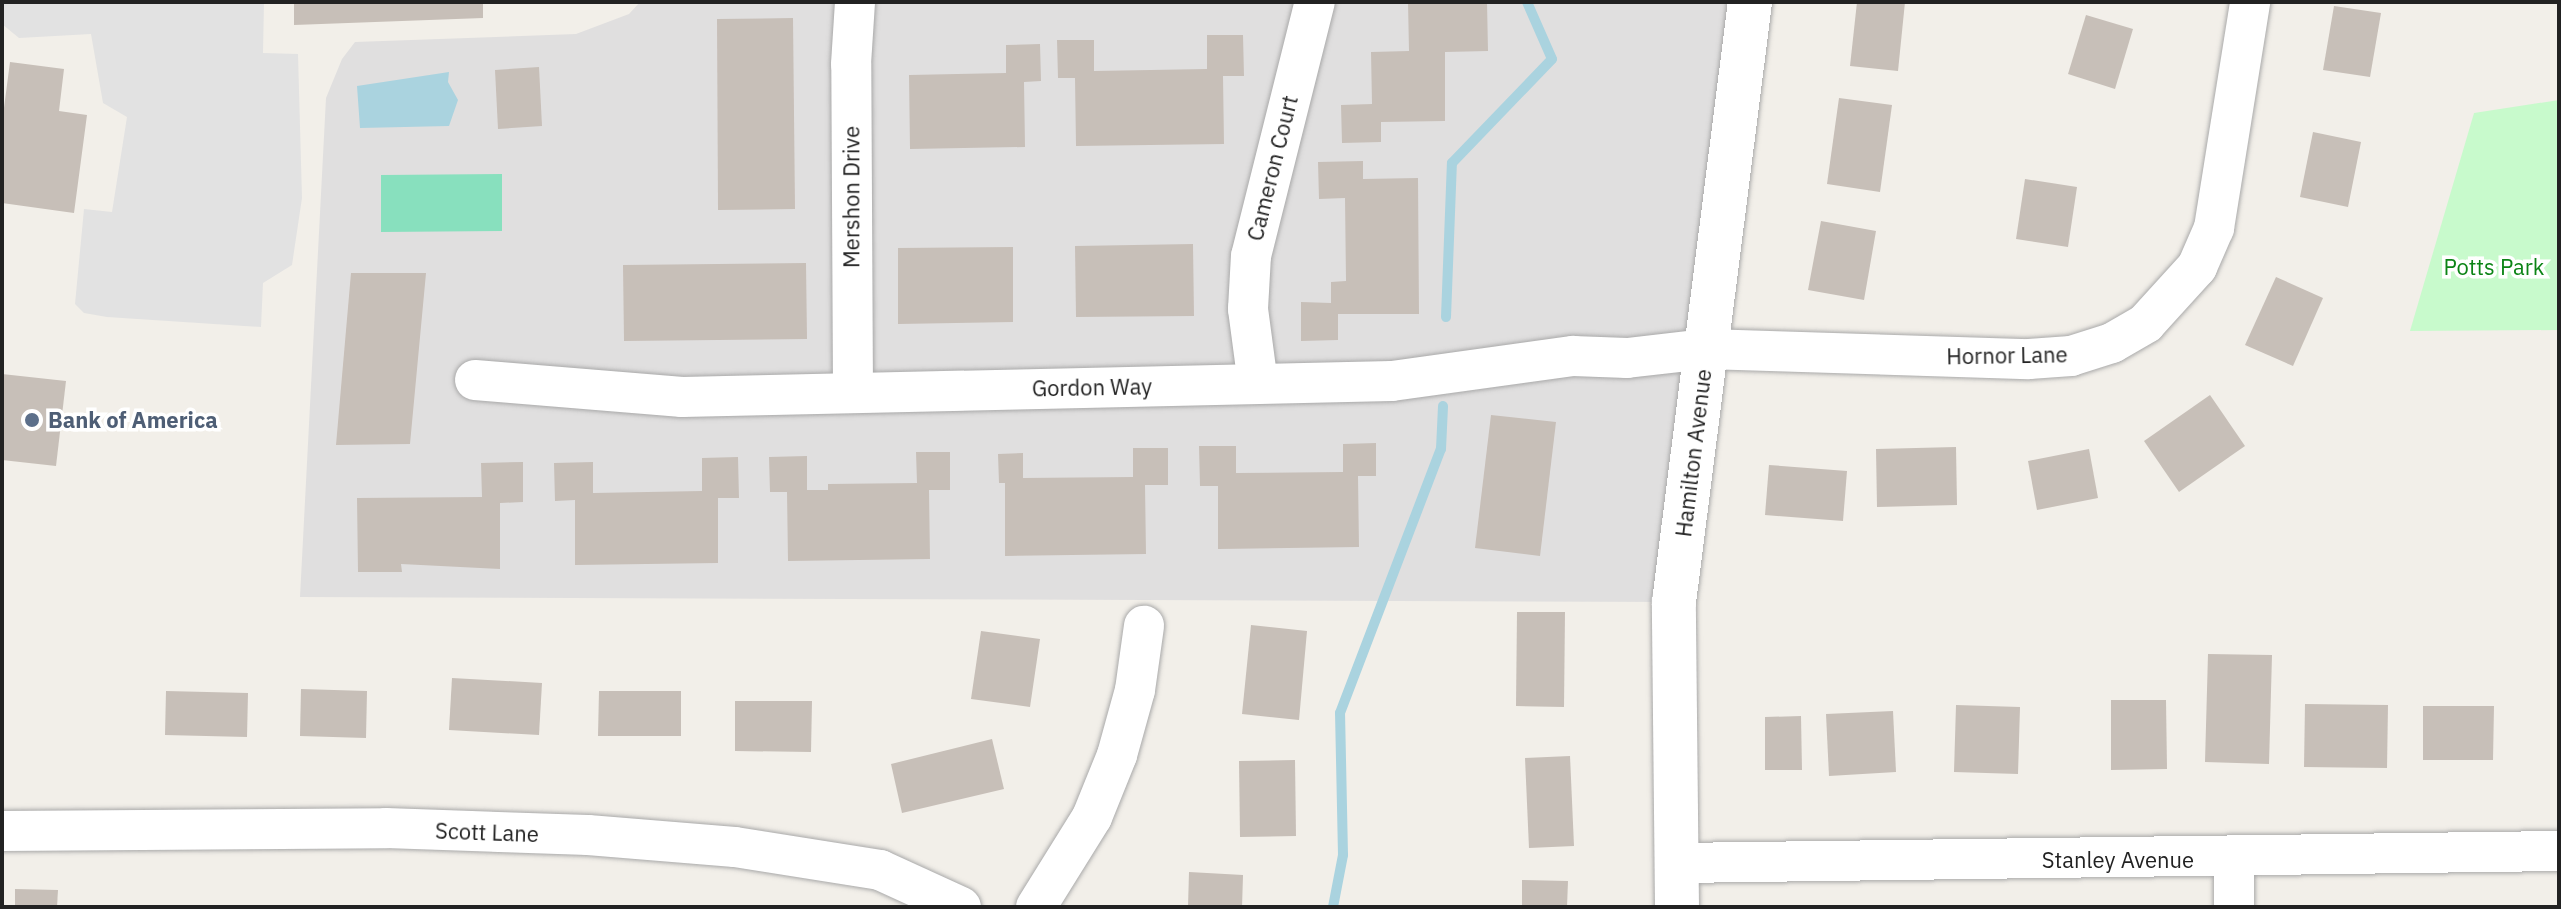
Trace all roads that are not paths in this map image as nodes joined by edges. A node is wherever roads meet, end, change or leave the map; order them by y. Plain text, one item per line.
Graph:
1 (855, 2) edge
2 (1315, 2) edge
3 (1750, 2) edge
4 (2250, 2) edge
5 (1706, 349) junction
6 (475, 380) dead end
7 (1258, 384) junction
8 (853, 392) junction
9 (1144, 626) dead end
10 (2, 831) edge
11 (2559, 851) edge
12 (2234, 859) junction
13 (1677, 863) junction
14 (961, 907) edge
15 (1036, 907) edge
16 (1677, 907) edge
17 (2234, 907) edge

1 - 8 street, Mershon Drive
2 - 7 street, Cameron Court
3 - 5 street, Hamilton Avenue
4 - 5 street, Hornor Lane
5 - 7 street, Gordon Way
5 - 13 street, Hamilton Avenue
6 - 8 street, Gordon Way
7 - 8 street, Gordon Way
9 - 15 street
10 - 14 street, Scott Lane
11 - 12 street, Stanley Avenue
12 - 13 street, Stanley Avenue
12 - 17 street
13 - 16 street, Hamilton Avenue

